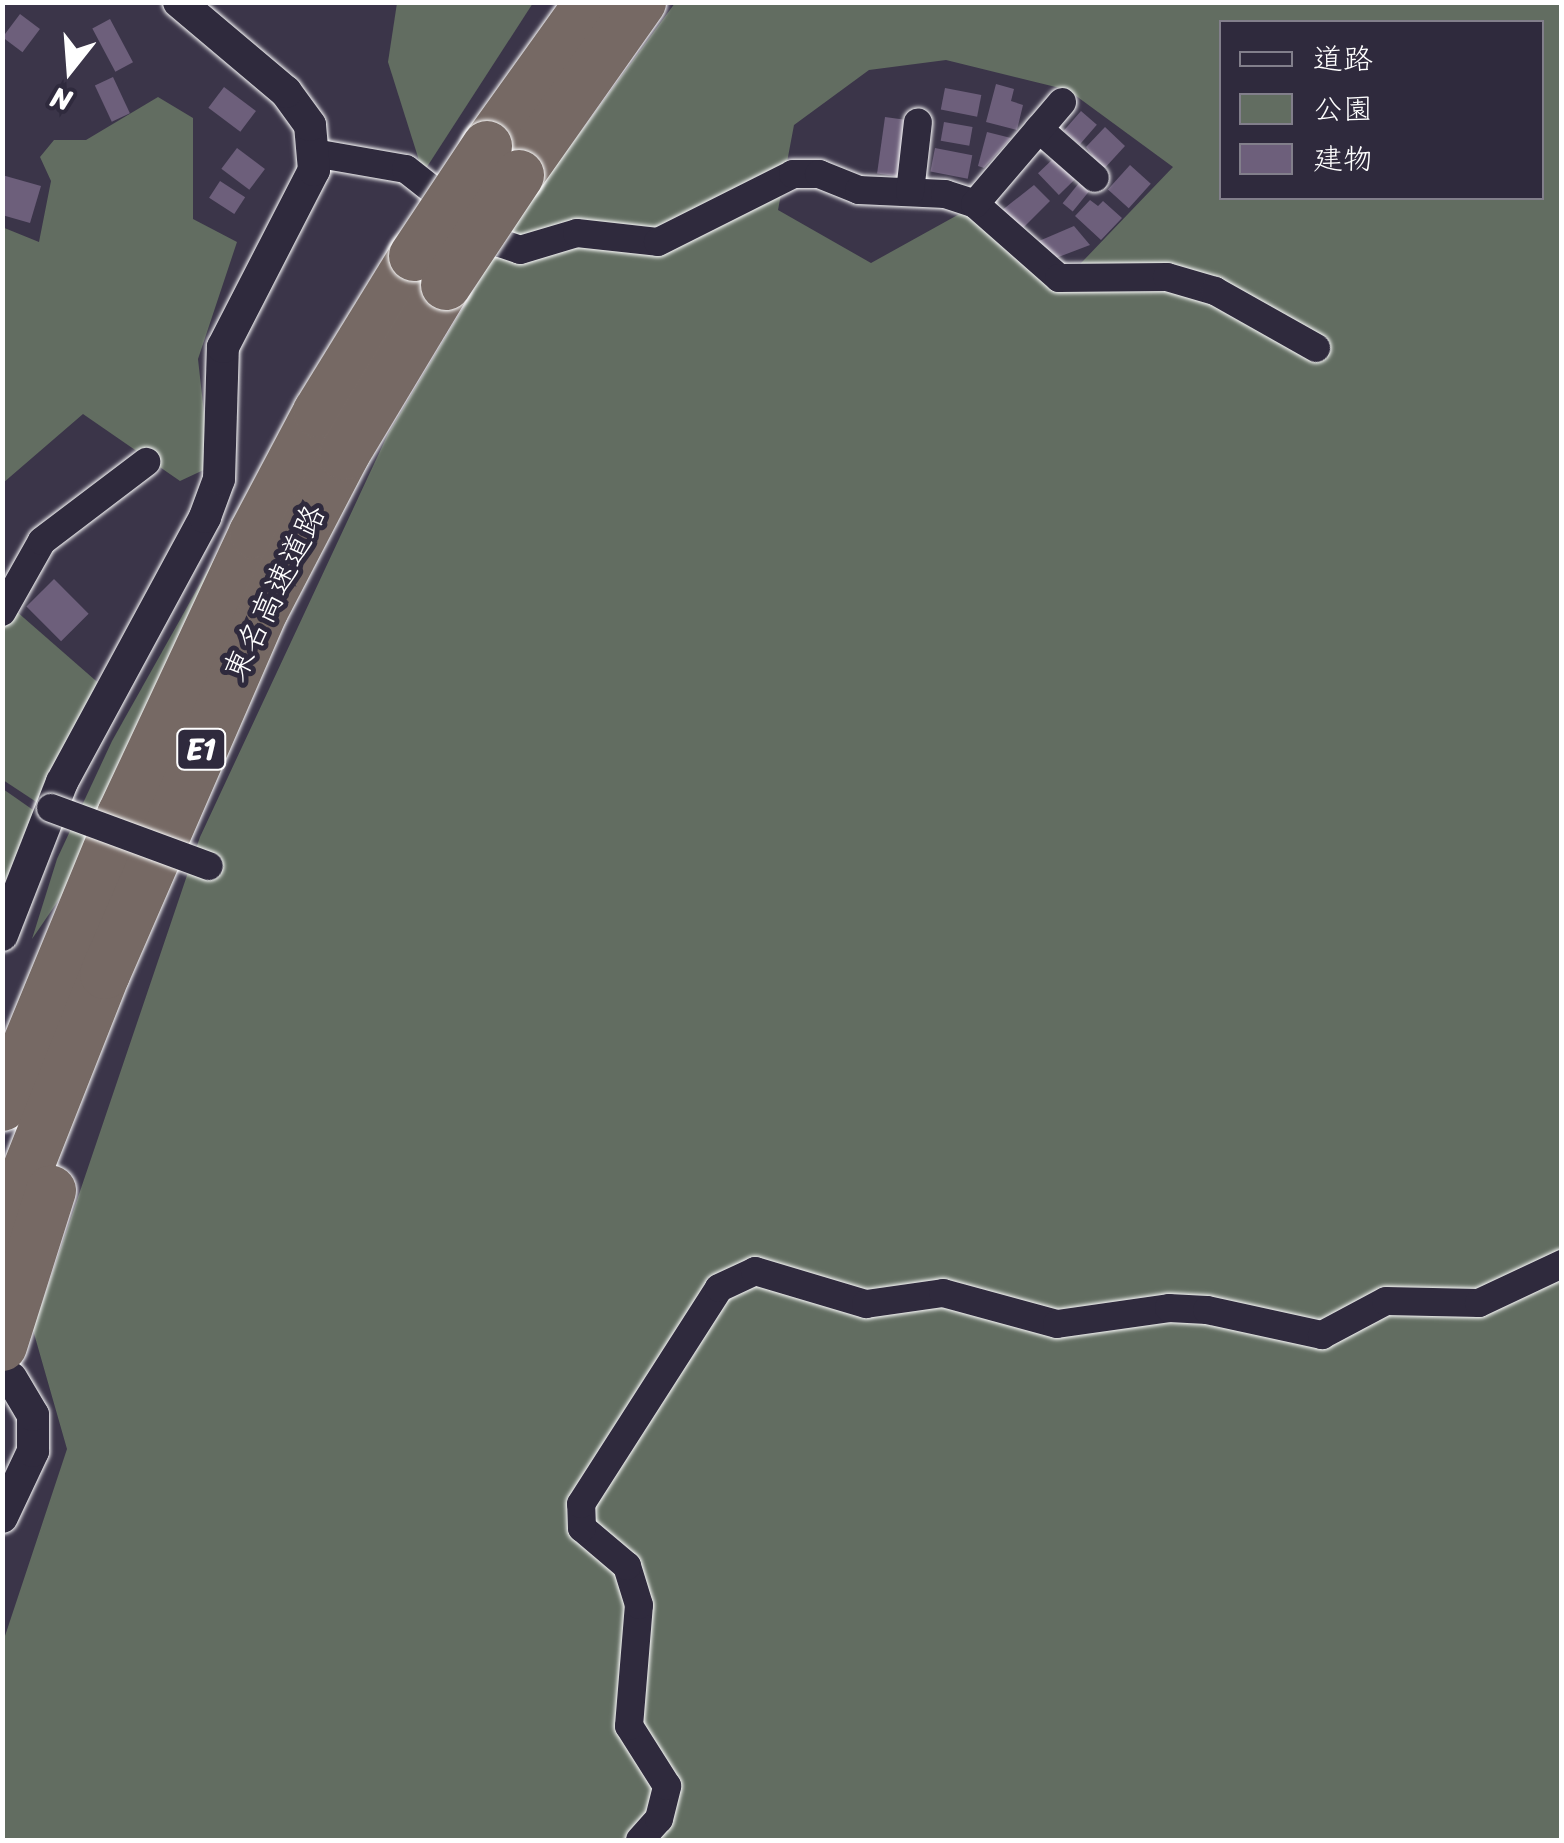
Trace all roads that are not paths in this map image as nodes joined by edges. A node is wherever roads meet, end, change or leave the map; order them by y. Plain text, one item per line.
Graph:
1 (179, 2) edge
2 (590, 2) edge
3 (641, 2) edge
4 (1062, 102) dead end
5 (918, 122) dead end
6 (1039, 129) junction
7 (314, 153) junction
8 (503, 160) junction
9 (1095, 178) dead end
10 (910, 192) junction
11 (975, 204) junction
12 (430, 270) junction
13 (1316, 348) dead end
14 (146, 462) dead end
15 (2, 612) edge
16 (50, 808) junction
17 (153, 862) junction
18 (209, 866) dead end
19 (2, 934) edge
20 (2, 1106) edge
21 (2, 1234) edge
22 (1562, 1264) edge
23 (7, 1362) edge
24 (2, 1516) edge
25 (640, 1840) edge

1 - 7 street
2 - 8 highway, 東名高速道路 / E1
3 - 8 highway, 東名高速道路 / E1
4 - 6 street
5 - 10 street
6 - 9 street
6 - 11 street
7 - 10 street
7 - 16 street
8 - 12 highway, 東名高速道路 / E1, bridge
10 - 11 street
11 - 13 street
12 - 17 highway, 東名高速道路 / E1
12 - 20 highway, 東名高速道路 / E1
14 - 15 street
16 - 18 street, bridge
16 - 19 street
17 - 21 highway, 東名高速道路 / E1
17 - 23 highway
22 - 25 street
23 - 24 street

